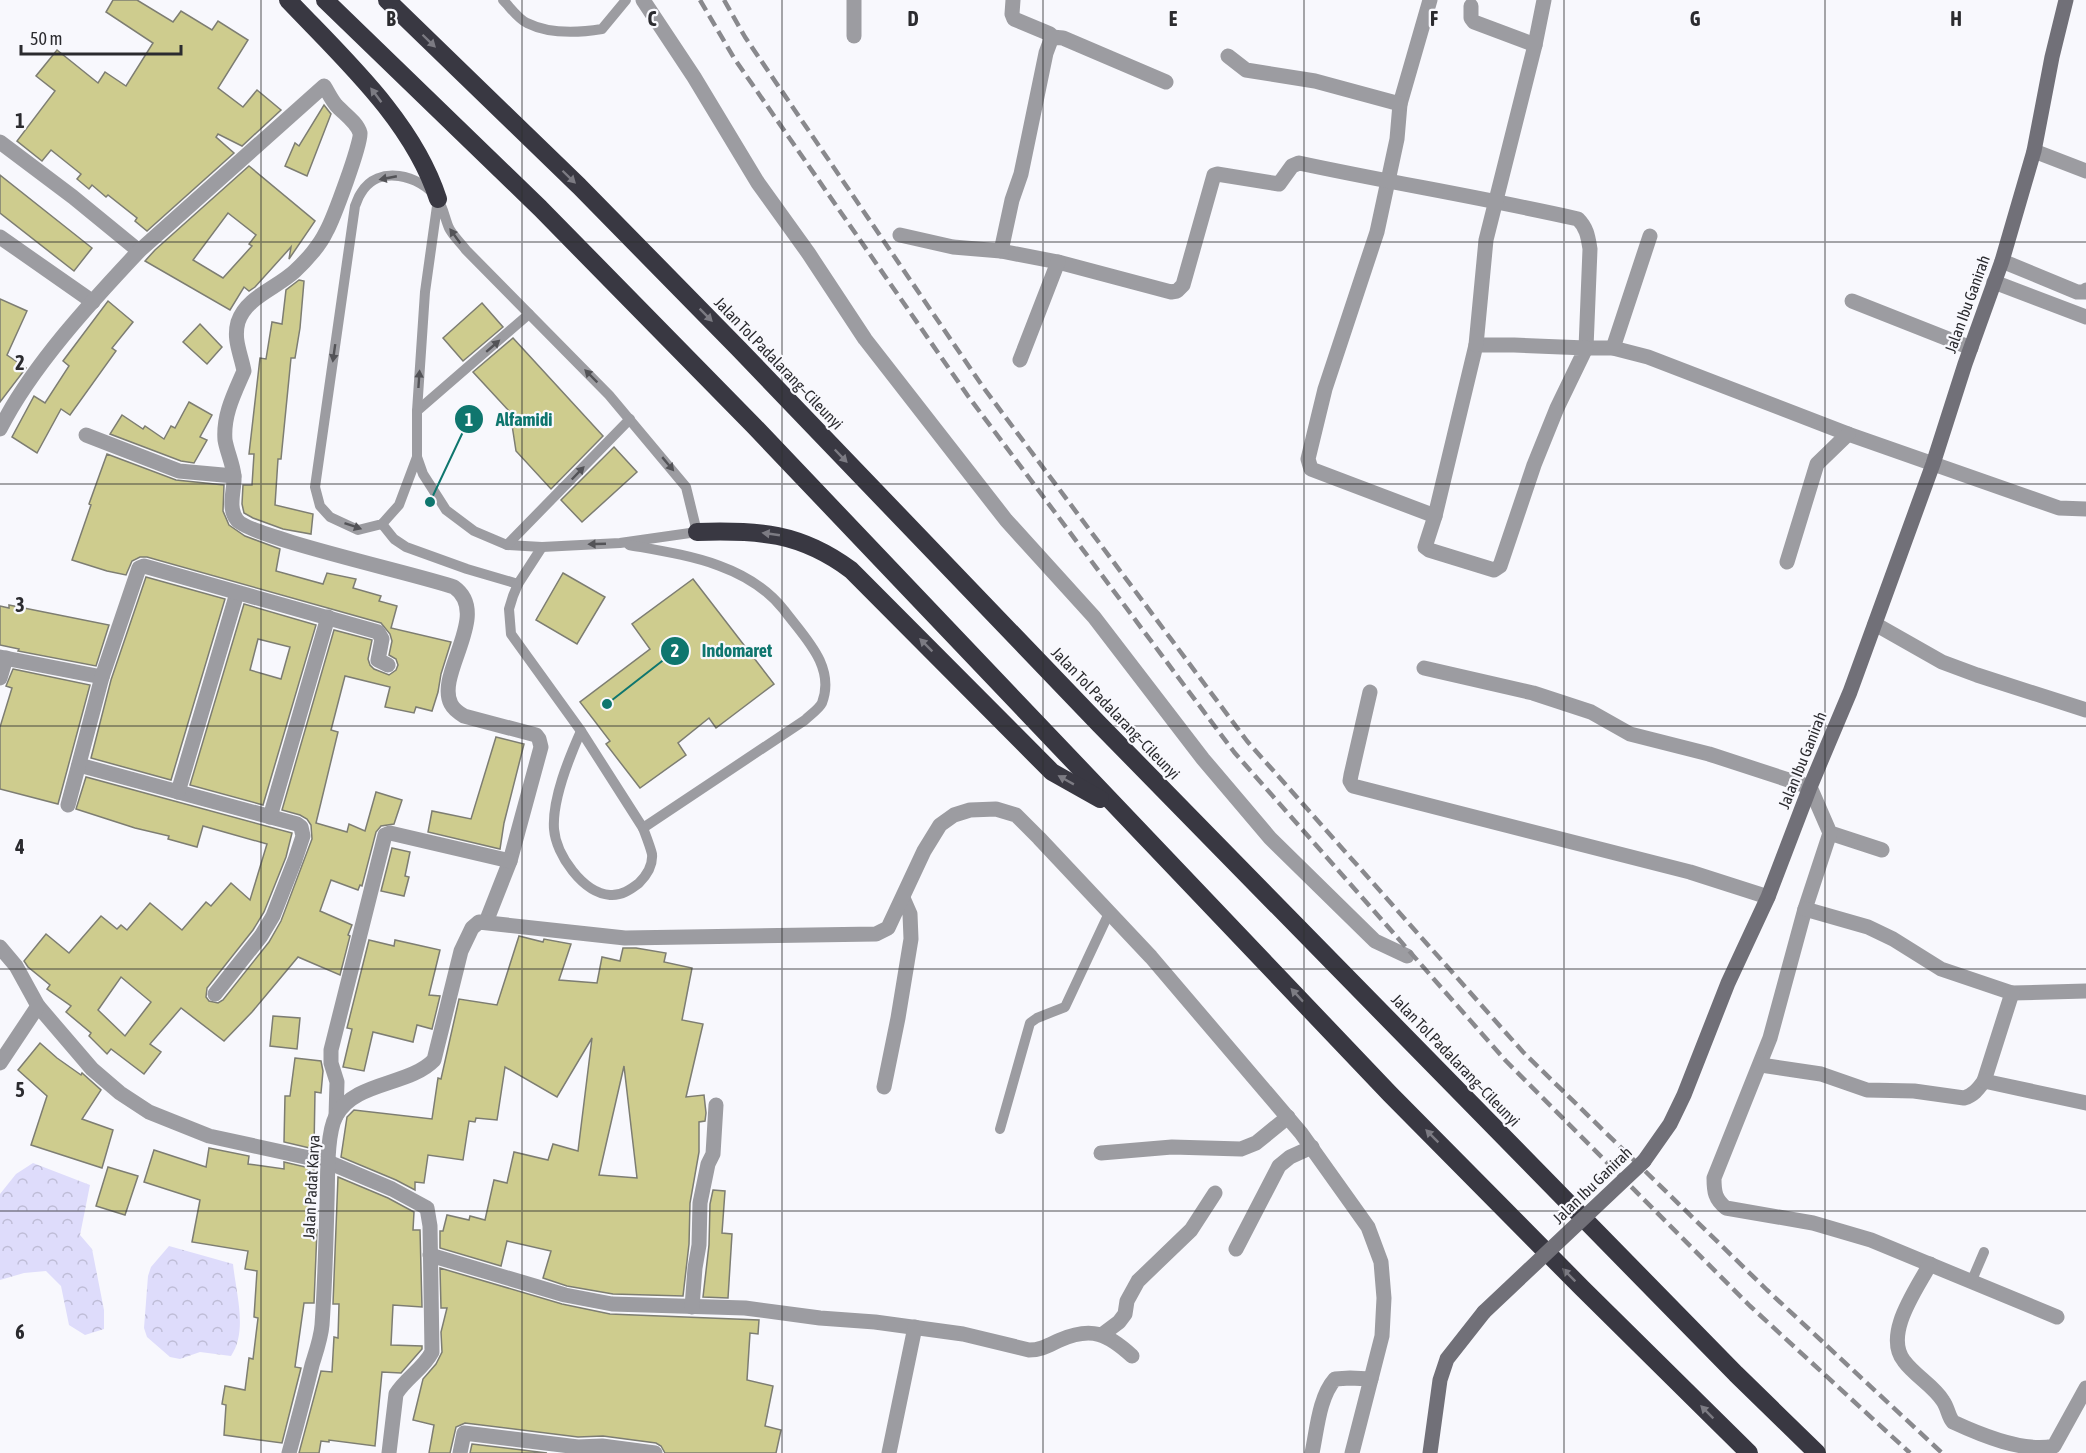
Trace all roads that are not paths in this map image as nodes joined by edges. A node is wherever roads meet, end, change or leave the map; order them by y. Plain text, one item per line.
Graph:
1 (288, 0) edge
2 (325, 0) edge
3 (387, 0) edge
4 (503, 0) edge
5 (626, 0) edge
6 (643, 0) edge
7 (854, 0) edge
8 (1013, 0) edge
9 (1430, 0) edge
10 (1544, 0) edge
11 (2066, 0) edge
12 (1471, 6) dead end
13 (854, 36) dead end
14 (1052, 37) junction
15 (1535, 45) junction
16 (1228, 56) dead end
17 (1166, 82) dead end
18 (1400, 104) junction
19 (0, 142) edge
20 (2034, 151) junction
21 (2086, 171) edge
22 (1388, 182) junction
23 (438, 199) junction
24 (1497, 201) junction
25 (900, 236) dead end
26 (1650, 236) dead end
27 (0, 237) edge
28 (139, 251) junction
29 (1000, 251) junction
30 (2002, 261) junction
31 (1058, 262) junction
32 (1994, 282) junction
33 (2086, 290) edge
34 (1852, 301) dead end
35 (93, 303) junction
36 (529, 314) junction
37 (2086, 317) edge
38 (1476, 345) junction
39 (1586, 348) junction
40 (1613, 348) junction
41 (1971, 348) junction
42 (1020, 360) dead end
43 (4, 411) edge
44 (417, 411) junction
45 (630, 419) junction
46 (0, 429) edge
47 (1848, 434) junction
48 (86, 435) dead end
49 (417, 458) junction
50 (1933, 464) junction
51 (234, 477) junction
52 (2086, 509) edge
53 (1435, 516) junction
54 (382, 524) junction
55 (697, 532) junction
56 (620, 543) junction
57 (507, 545) junction
58 (542, 547) junction
59 (1787, 562) dead end
60 (518, 584) junction
61 (237, 593) junction
62 (328, 617) junction
63 (1875, 624) junction
64 (3, 657) edge
65 (388, 665) dead end
66 (1424, 668) dead end
67 (102, 676) junction
68 (0, 678) edge
69 (1370, 692) dead end
70 (2086, 710) edge
71 (581, 731) junction
72 (79, 765) junction
73 (1810, 787) junction
74 (178, 792) junction
75 (68, 805) dead end
76 (1118, 808) junction
77 (270, 817) junction
78 (644, 828) junction
79 (1830, 833) junction
80 (1882, 850) dead end
81 (510, 861) junction
82 (1768, 897) junction
83 (903, 898) junction
84 (1805, 909) junction
85 (1109, 913) junction
86 (486, 922) junction
87 (0, 946) edge
88 (1407, 956) dead end
89 (2086, 991) edge
90 (2012, 993) junction
91 (215, 994) dead end
92 (38, 1006) junction
93 (0, 1063) edge
94 (1761, 1065) junction
95 (1984, 1081) junction
96 (884, 1087) dead end
97 (2086, 1103) edge
98 (717, 1105) dead end
99 (336, 1116) junction
100 (1288, 1117) junction
101 (1000, 1129) dead end
102 (1312, 1147) junction
103 (1101, 1153) dead end
104 (328, 1162) junction
105 (1215, 1192) dead end
106 (1236, 1249) dead end
107 (1984, 1252) dead end
108 (430, 1255) junction
109 (1930, 1264) junction
110 (1972, 1280) junction
111 (692, 1306) junction
112 (2057, 1317) dead end
113 (915, 1327) junction
114 (1103, 1334) junction
115 (1132, 1356) dead end
116 (1371, 1379) junction
117 (2086, 1388) edge
118 (577, 1450) edge
119 (288, 1453) edge
120 (389, 1453) edge
121 (460, 1453) edge
122 (655, 1453) edge
123 (889, 1453) edge
124 (1312, 1453) edge
125 (1352, 1453) edge
126 (1430, 1453) edge
127 (1749, 1453) edge
128 (1817, 1453) edge

23 -> 1 highway
2 - 76 highway
3 -> 128 highway, Jalan Tol Padalarang–Cileunyi
4 - 5 lane
6 - 88 street
7 - 13 street
8 - 14 street
9 - 18 street
10 - 15 street
11 - 20 main road, Jalan Ibu Ganirah
12 - 15 street
14 - 17 street
14 - 29 street
15 - 24 street
16 - 18 street
18 - 22 street
19 - 28 street
20 - 21 street
20 - 30 main road, Jalan Ibu Ganirah
22 - 24 street
22 - 31 street
22 - 53 street
36 -> 23 lane
44 -> 23 lane
23 -> 54 lane
24 - 38 street
24 - 39 street
25 - 29 street
26 - 40 street
27 - 35 street
28 - 35 street
28 - 51 street
29 - 31 street
30 - 32 main road, Jalan Ibu Ganirah
30 - 33 street
31 - 42 street
32 - 37 street
32 - 41 main road, Jalan Ibu Ganirah
34 - 41 street
35 - 43 street
44 -> 36 lane
45 -> 36 lane
38 - 39 street
38 - 53 street
39 - 40 street
39 - 53 street
40 - 47 street
41 - 50 main road, Jalan Ibu Ganirah
43 - 46 street
44 - 49 lane
45 -> 55 lane
57 -> 45 lane
47 - 50 street
47 - 59 street
48 - 51 street
49 - 54 lane
49 - 57 lane
50 - 52 street
50 - 63 main road, Jalan Ibu Ganirah
51 - 81 street
54 - 60 lane
55 - 56 lane
76 -> 55 highway
56 -> 58 lane
56 - 78 lane
57 - 58 lane
58 - 60 lane
60 - 71 lane
61 - 62 street
61 - 67 street
61 - 74 street
62 - 65 street
62 - 77 street
63 - 70 street
63 - 73 main road, Jalan Ibu Ganirah
64 - 67 street
64 - 68 street
66 - 73 street
67 - 72 street
69 - 82 street
71 - 78 lane
71 - 78 lane
72 - 74 street
72 - 75 street
73 - 79 street
73 - 82 main road, Jalan Ibu Ganirah
74 - 77 street
127 -> 76 highway
77 - 91 street
79 - 80 street
79 - 84 street
81 - 86 street
81 - 99 street
82 - 126 main road, Jalan Ibu Ganirah, bridge
83 - 85 street
83 - 86 street
83 - 96 street
84 - 90 street
84 - 94 street
85 - 100 street
85 - 101 lane
86 - 99 street, Jalan Padat Karya
87 - 92 street
89 - 90 street
90 - 95 street
92 - 93 street
92 - 104 street
94 - 95 street
94 - 109 street
95 - 97 street
98 - 111 street
99 - 104 street, Jalan Padat Karya
100 - 102 street
100 - 103 street
102 - 106 street
102 - 116 street
104 - 108 street
104 - 119 street, Jalan Padat Karya
105 - 114 street
107 - 110 lane
108 - 111 street
108 - 120 street
109 - 110 street
109 - 117 street
110 - 112 street
111 - 113 street
113 - 114 street
113 - 123 street
114 - 115 street
116 - 124 street
116 - 125 street
118 - 121 street
118 - 122 street

